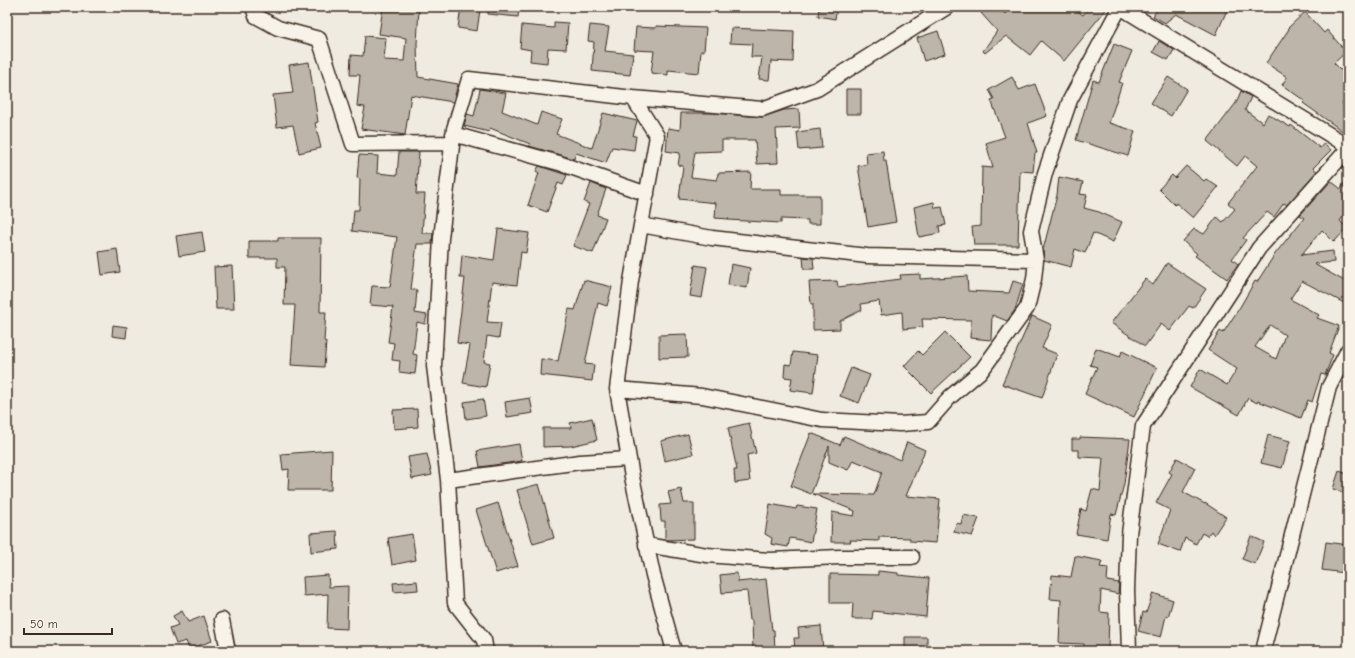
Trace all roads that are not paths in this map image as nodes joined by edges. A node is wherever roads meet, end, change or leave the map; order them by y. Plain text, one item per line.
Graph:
1 (253, 7) edge
2 (947, 7) edge
3 (1120, 7) edge
4 (633, 98) junction
5 (453, 138) junction
6 (1348, 146) edge
7 (1348, 149) edge
8 (647, 194) junction
9 (641, 225) junction
10 (1036, 260) junction
11 (1348, 350) edge
12 (617, 389) junction
13 (629, 459) junction
14 (448, 480) junction
15 (646, 545) junction
16 (912, 557) dead end
17 (222, 620) dead end
18 (228, 651) edge
19 (486, 651) edge
20 (674, 651) edge
21 (1129, 651) edge
22 (1263, 651) edge

1 - 5 street
2 - 4 street
3 - 6 street
3 - 10 street
4 - 5 street
4 - 8 street
5 - 8 street
5 - 14 street
7 - 21 street
8 - 9 street
9 - 10 street
9 - 12 street
10 - 12 street
11 - 22 street
12 - 13 street
13 - 14 street
13 - 15 street
14 - 19 street
15 - 16 street
15 - 20 street
17 - 18 street

